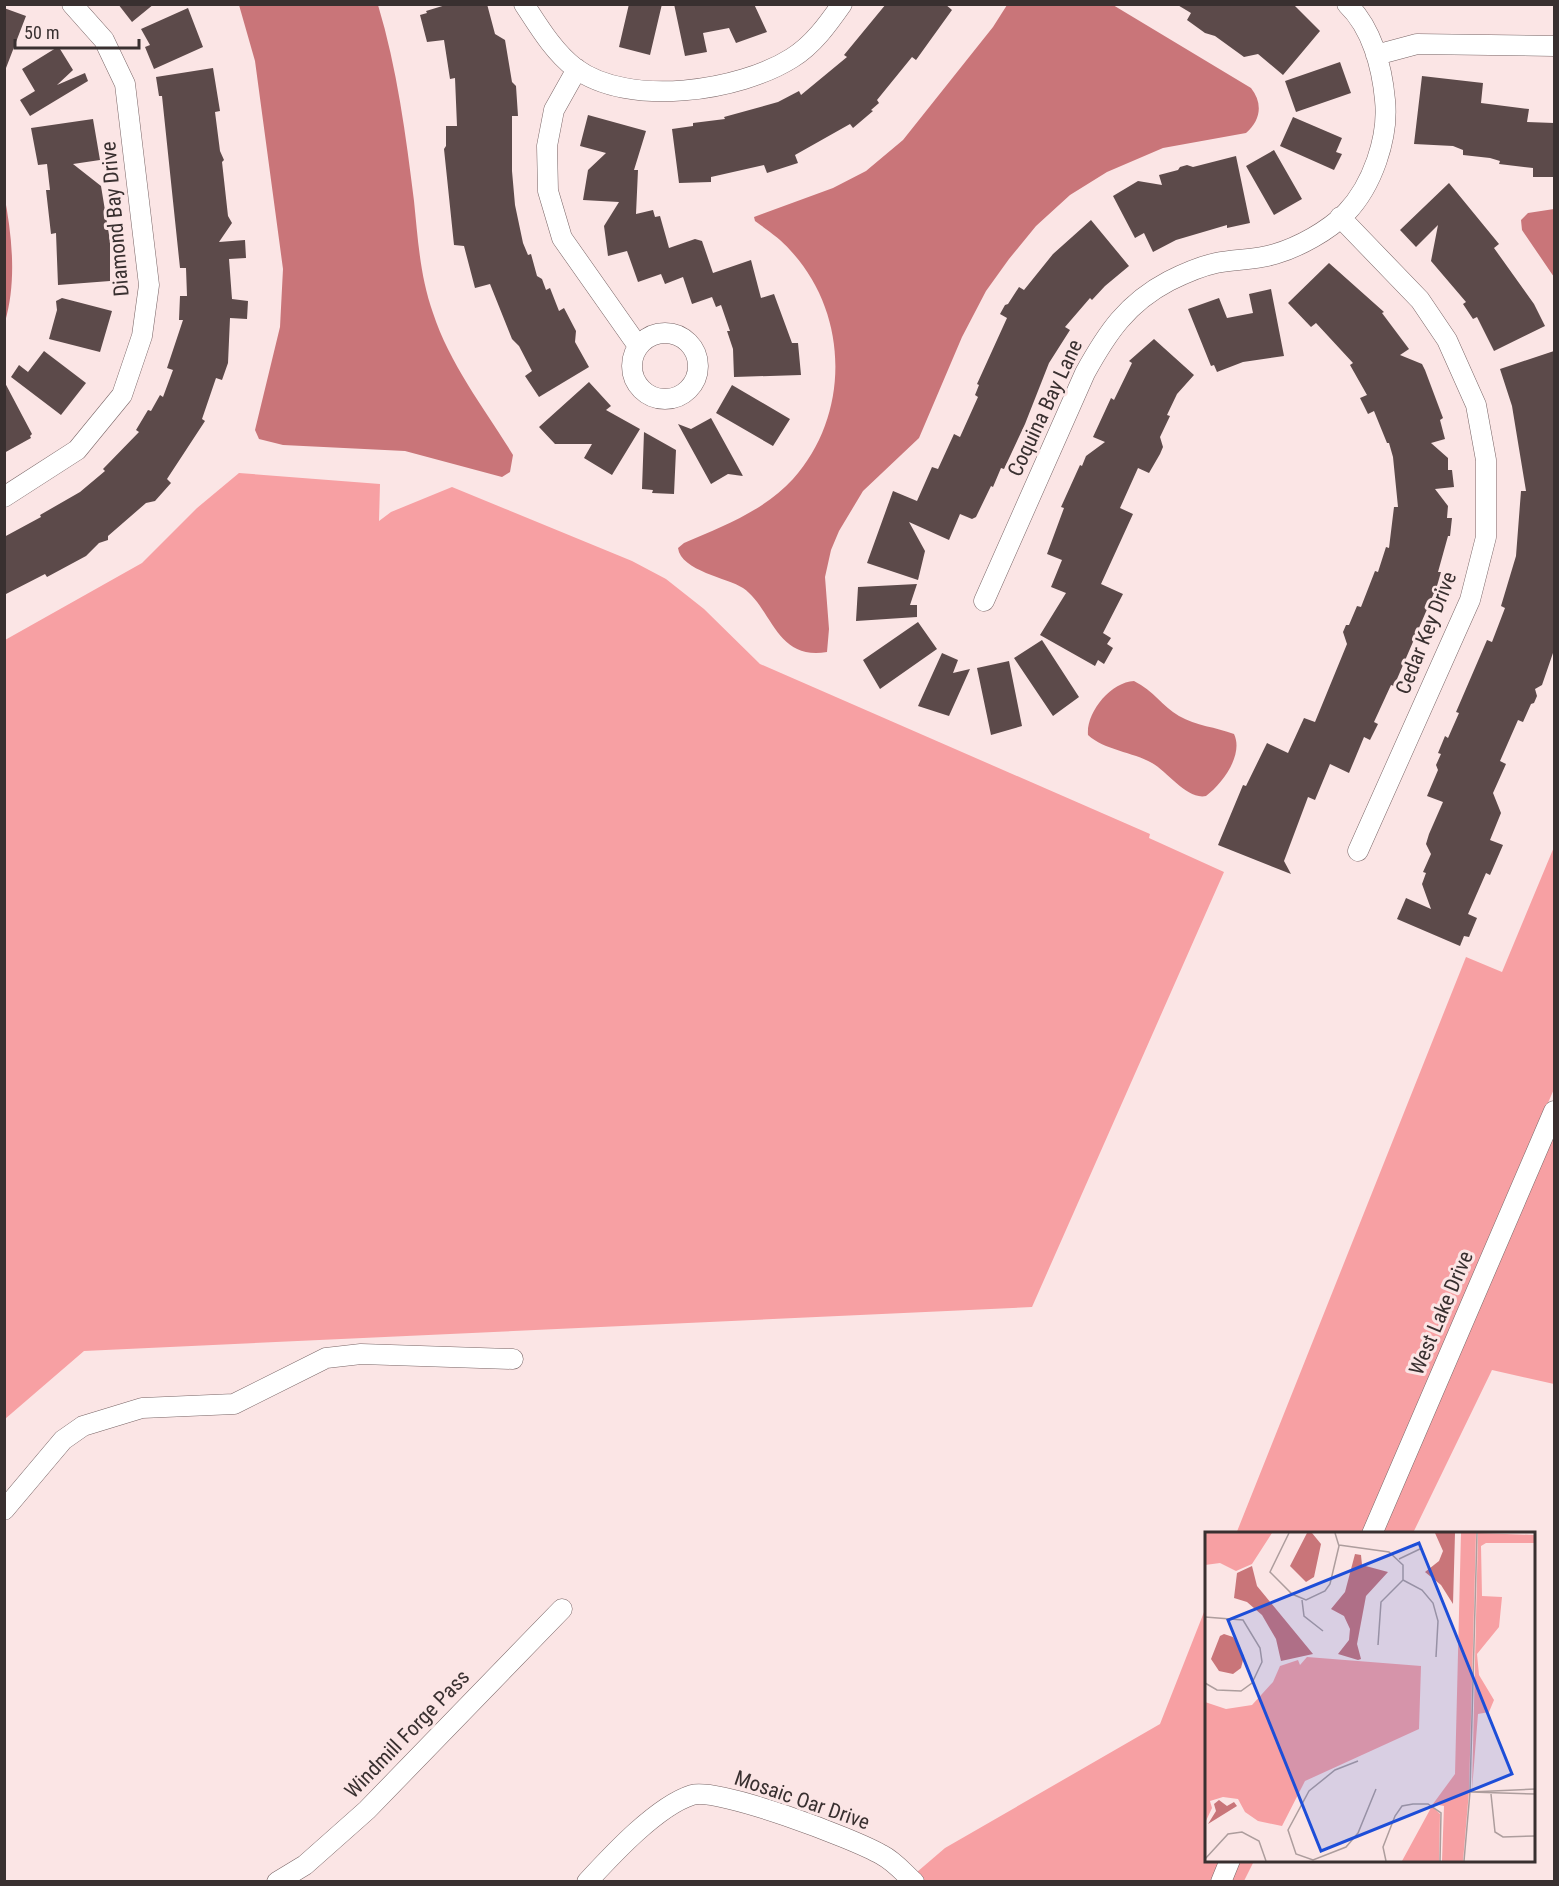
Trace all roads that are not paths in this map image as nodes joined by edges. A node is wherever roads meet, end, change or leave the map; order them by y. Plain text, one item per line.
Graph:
1 (72, 4) edge
2 (524, 4) edge
3 (842, 4) edge
4 (1347, 4) edge
5 (1554, 46) edge
6 (1376, 55) junction
7 (577, 69) junction
8 (1340, 217) junction
9 (638, 346) dead end
10 (4, 497) edge
11 (984, 601) dead end
12 (1358, 851) dead end
13 (1554, 1111) edge
14 (513, 1359) dead end
15 (4, 1510) edge
16 (1372, 1532) edge
17 (562, 1609) dead end
18 (1229, 1862) edge
19 (277, 1881) edge
20 (587, 1881) edge
21 (914, 1881) edge
22 (1221, 1881) edge

1 - 10 street, Diamond Bay Drive
2 - 7 street
3 - 7 street
4 - 6 street, Coquina Bay Lane
5 - 6 street
6 - 8 street, Coquina Bay Lane
7 - 9 street
8 - 11 street, Coquina Bay Lane
8 - 12 street, Cedar Key Drive
13 - 16 street, West Lake Drive
14 - 15 street
17 - 19 street, Windmill Forge Pass
18 - 22 street
20 - 21 street, Mosaic Oar Drive

